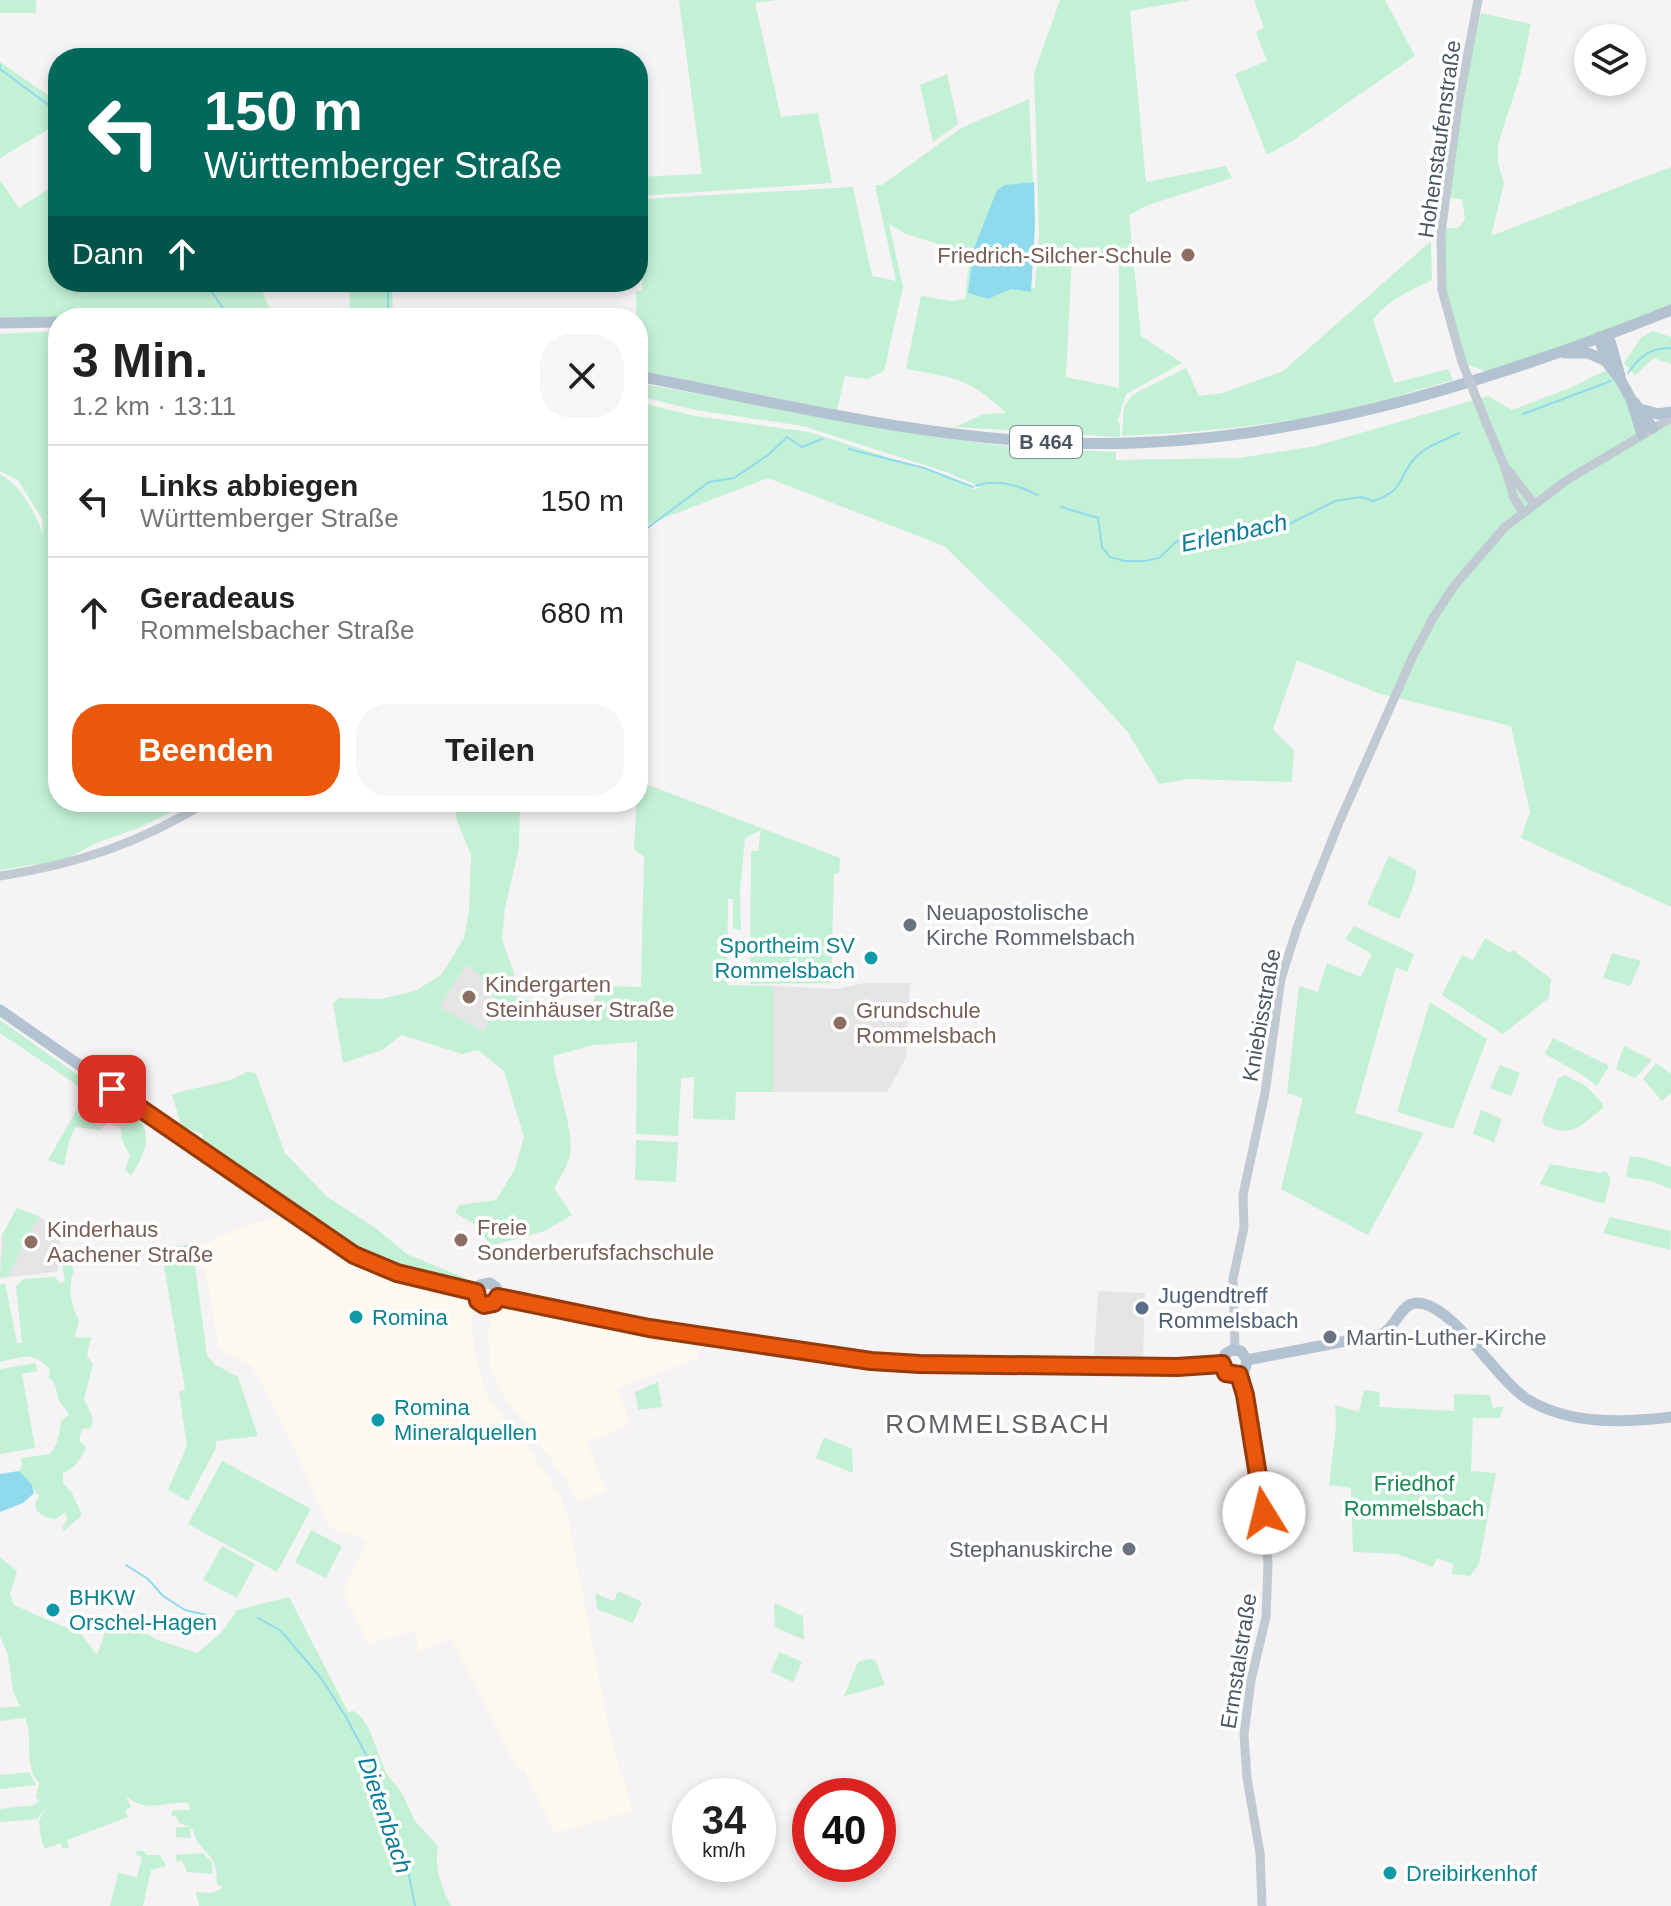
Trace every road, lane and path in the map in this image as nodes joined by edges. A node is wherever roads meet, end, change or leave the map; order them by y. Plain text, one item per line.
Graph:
1 (1478, 0) edge
2 (1671, 310) edge
3 (48, 322) edge
4 (0, 323) edge
5 (1603, 336) junction
6 (1548, 355) junction
7 (1611, 360) junction
8 (648, 378) edge
9 (1631, 399) junction
10 (1640, 409) junction
11 (1671, 412) edge
12 (1671, 418) edge
13 (1647, 431) junction
14 (1504, 465) junction
15 (1533, 503) junction
16 (1523, 512) junction
17 (190, 812) edge
18 (0, 876) edge
19 (0, 1010) edge
20 (1235, 1350) junction
21 (1247, 1360) junction
22 (1222, 1364) junction
23 (1239, 1375) junction
24 (1671, 1417) edge
25 (1262, 1906) edge

1 - 14 street, Hohenstaufenstraße, bridge
2 - 5 main road, B 464
3 - 4 main road
5 - 6 main road, B 464
5 - 7 main road
6 - 7 main road
6 - 8 main road, B 464
7 - 9 main road
9 - 10 main road
9 - 13 main road
10 - 11 main road
10 - 13 main road
12 - 13 street, Kniebisstraße
13 - 15 street, Kniebisstraße
14 - 15 street, Hohenstaufenstraße
14 - 16 street, Hohenstaufenstraße
15 - 16 street, Kniebisstraße
16 - 20 street, Kniebisstraße
17 - 18 street
19 - 22 main road
20 - 21 main road
20 - 22 main road
21 - 23 main road
21 - 24 main road
22 - 23 main road
23 - 25 street, Ermstalstraße

